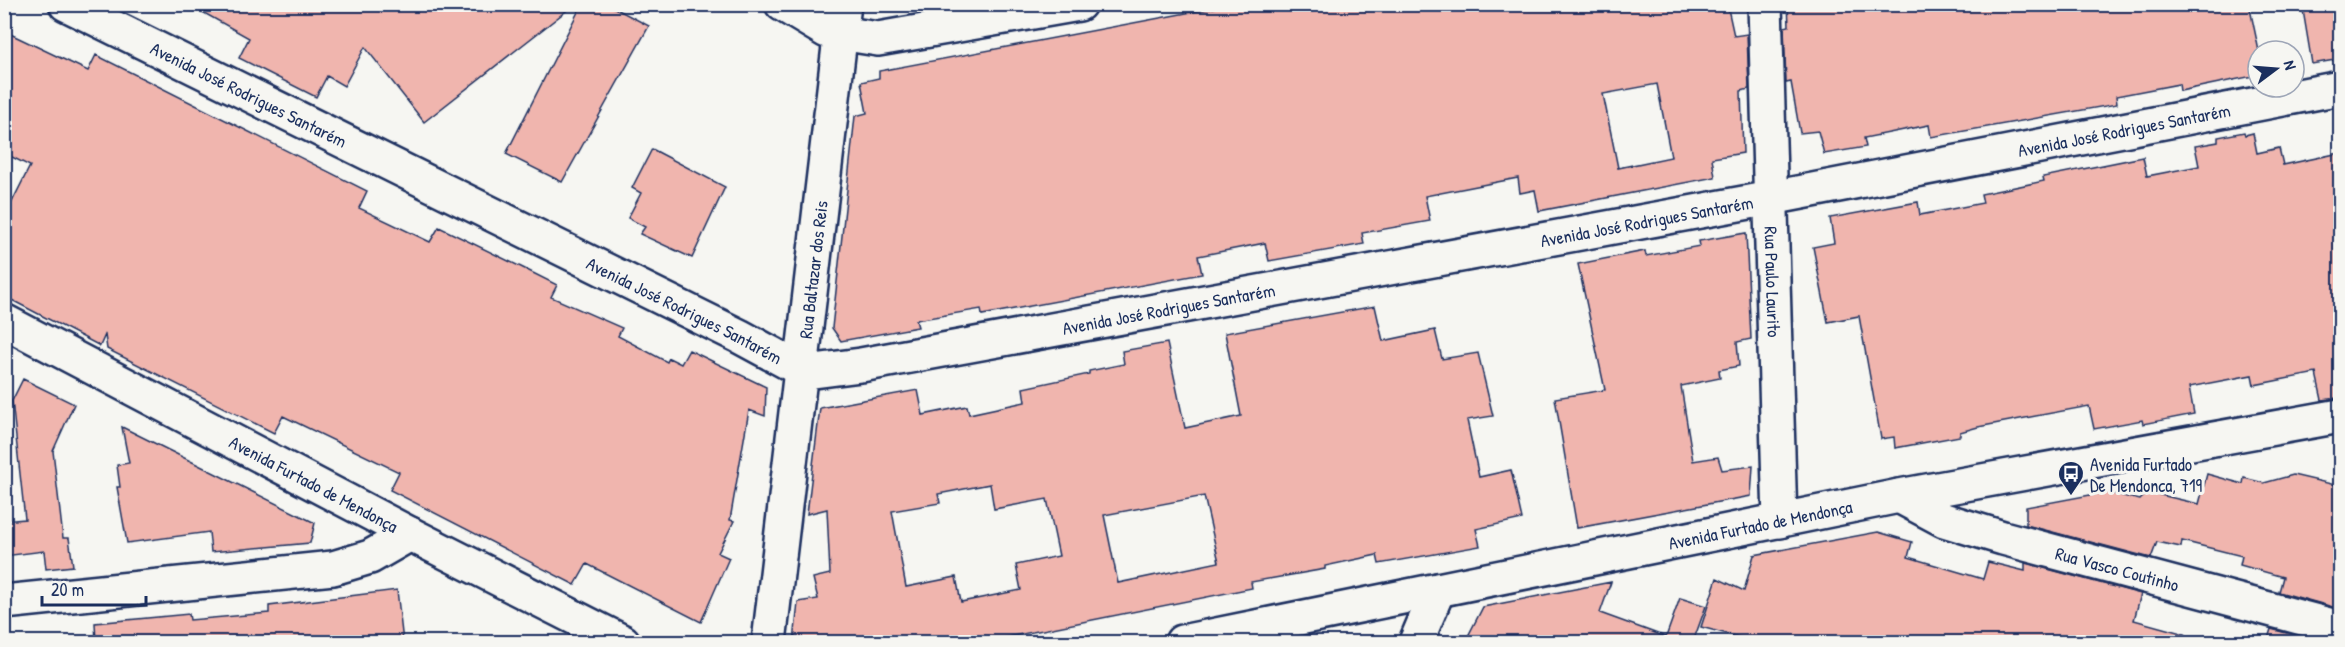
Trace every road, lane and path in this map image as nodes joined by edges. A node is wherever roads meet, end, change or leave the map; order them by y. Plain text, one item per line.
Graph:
1 (66, 4) edge
2 (782, 4) edge
3 (1079, 4) edge
4 (1765, 4) edge
5 (842, 18) edge
6 (2340, 88) edge
7 (1771, 198) junction
8 (4, 321) edge
9 (800, 369) junction
10 (2340, 416) edge
11 (1899, 496) junction
12 (1780, 521) junction
13 (410, 534) junction
14 (1438, 590) junction
15 (4, 602) edge
16 (2340, 628) edge
17 (623, 642) edge
18 (769, 642) edge
19 (1182, 642) edge
20 (1416, 642) edge

1 - 9 street, Avenida José Rodrigues Santarém
2 - 5 street
3 - 5 street
4 - 7 street, Rua Paulo Laurito
5 - 9 street, Rua Baltazar dos Reis
6 - 7 street, Avenida José Rodrigues Santarém
7 - 9 street, Avenida José Rodrigues Santarém
7 - 12 street, Rua Paulo Laurito
8 - 13 street, Avenida Furtado de Mendonça
9 - 18 street, Rua Baltazar dos Reis
10 - 11 street, Avenida Furtado de Mendonça
11 - 12 street, Avenida Furtado de Mendonça
11 - 16 street, Rua Vasco Coutinho
12 - 14 street, Avenida Furtado de Mendonça
13 - 15 street
13 - 17 street, Avenida Furtado de Mendonça
14 - 19 street, Avenida Furtado de Mendonça
14 - 20 street

